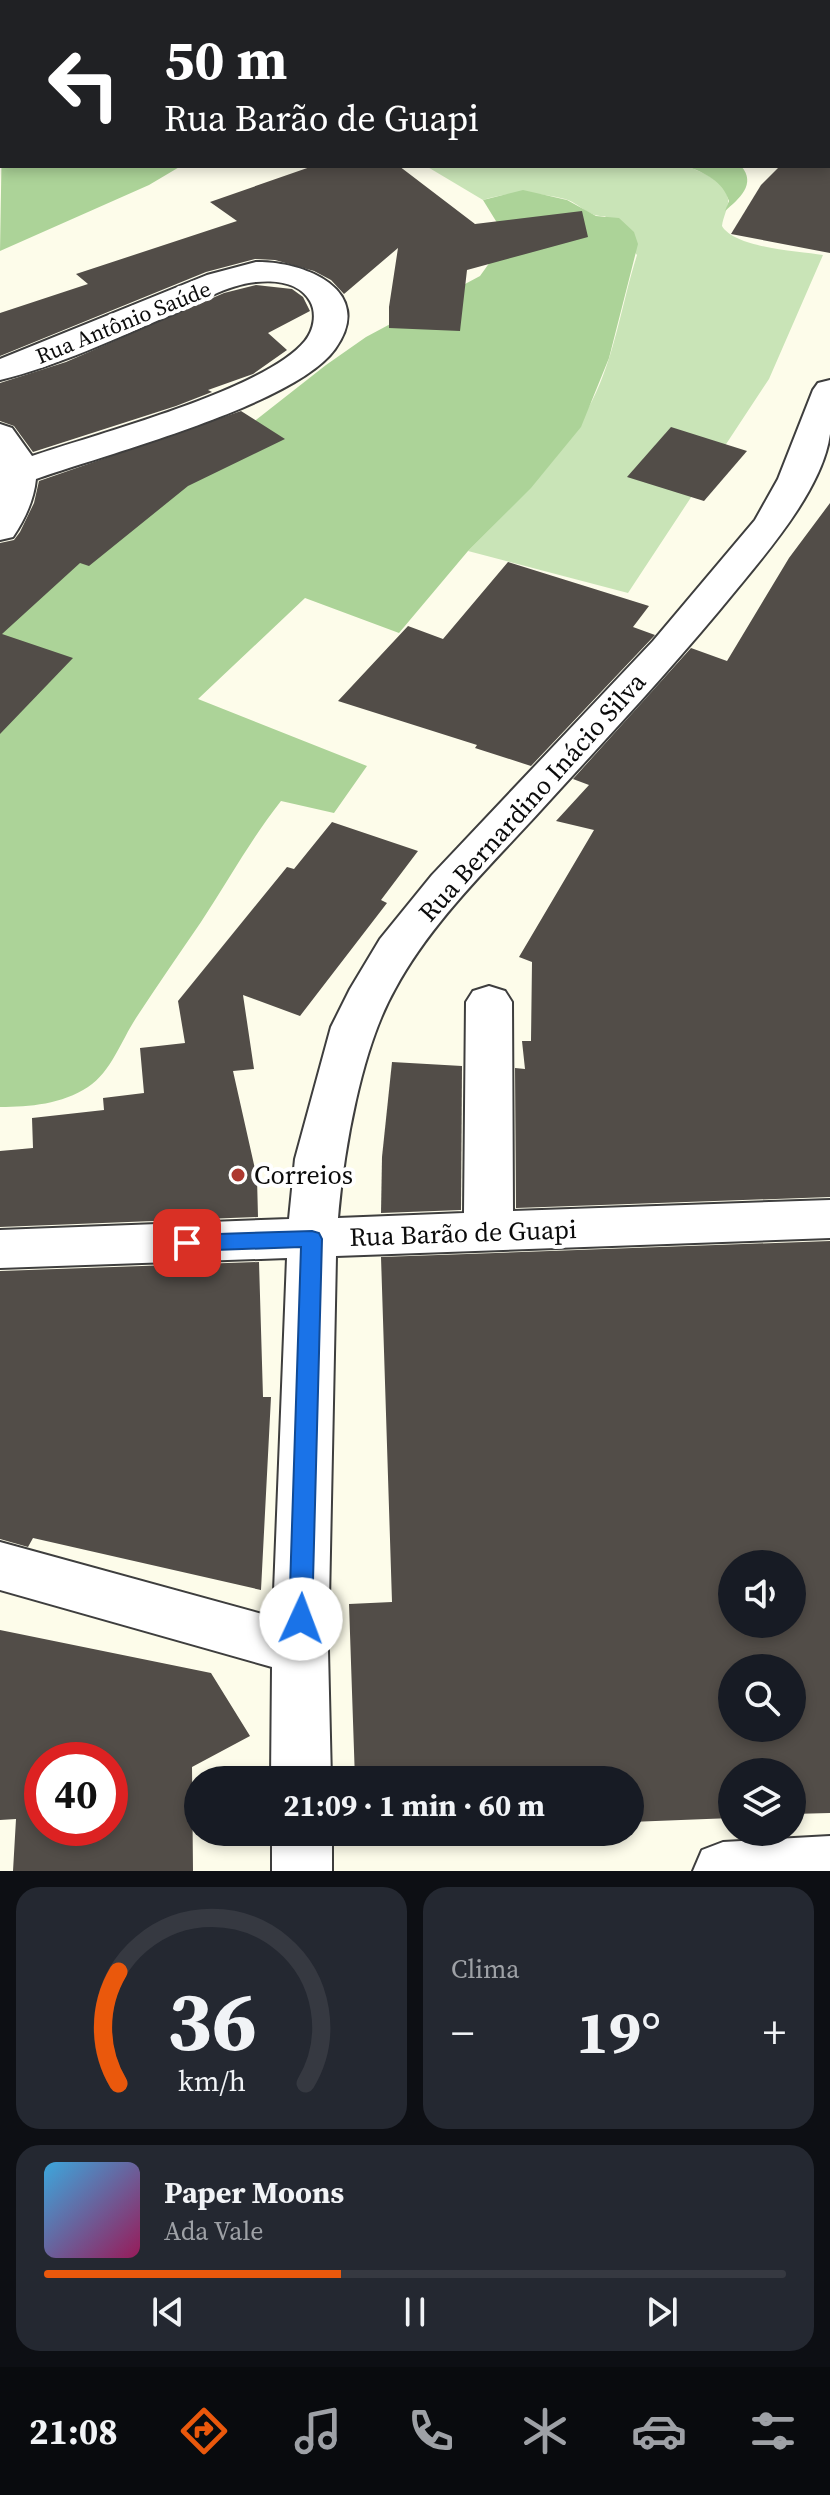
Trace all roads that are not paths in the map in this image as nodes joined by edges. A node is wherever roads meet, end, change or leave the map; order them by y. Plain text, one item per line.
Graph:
1 (0, 370) edge
2 (830, 390) edge
3 (0, 435) edge
4 (21, 472) junction
5 (0, 529) edge
6 (489, 1002) dead end
7 (830, 1219) edge
8 (488, 1233) junction
9 (312, 1239) junction
10 (0, 1249) edge
11 (0, 1566) edge
12 (300, 1650) junction
13 (301, 1766) edge
14 (302, 1846) edge
15 (830, 1865) edge
16 (302, 1871) edge
17 (723, 1871) edge

1 - 4 street, Rua Antônio Saúde
2 - 9 street, Rua Bernardino Inácio Silva
3 - 4 street
4 - 5 street
6 - 8 street
7 - 8 street, Rua Barão de Guapi
8 - 9 street, Rua Barão de Guapi
9 - 10 street, Rua Barão de Guapi
9 - 12 street, Rua Bernardino Inácio Silva
11 - 12 street
12 - 13 street, Rua Bernardino Inácio Silva
14 - 16 street
15 - 17 street

